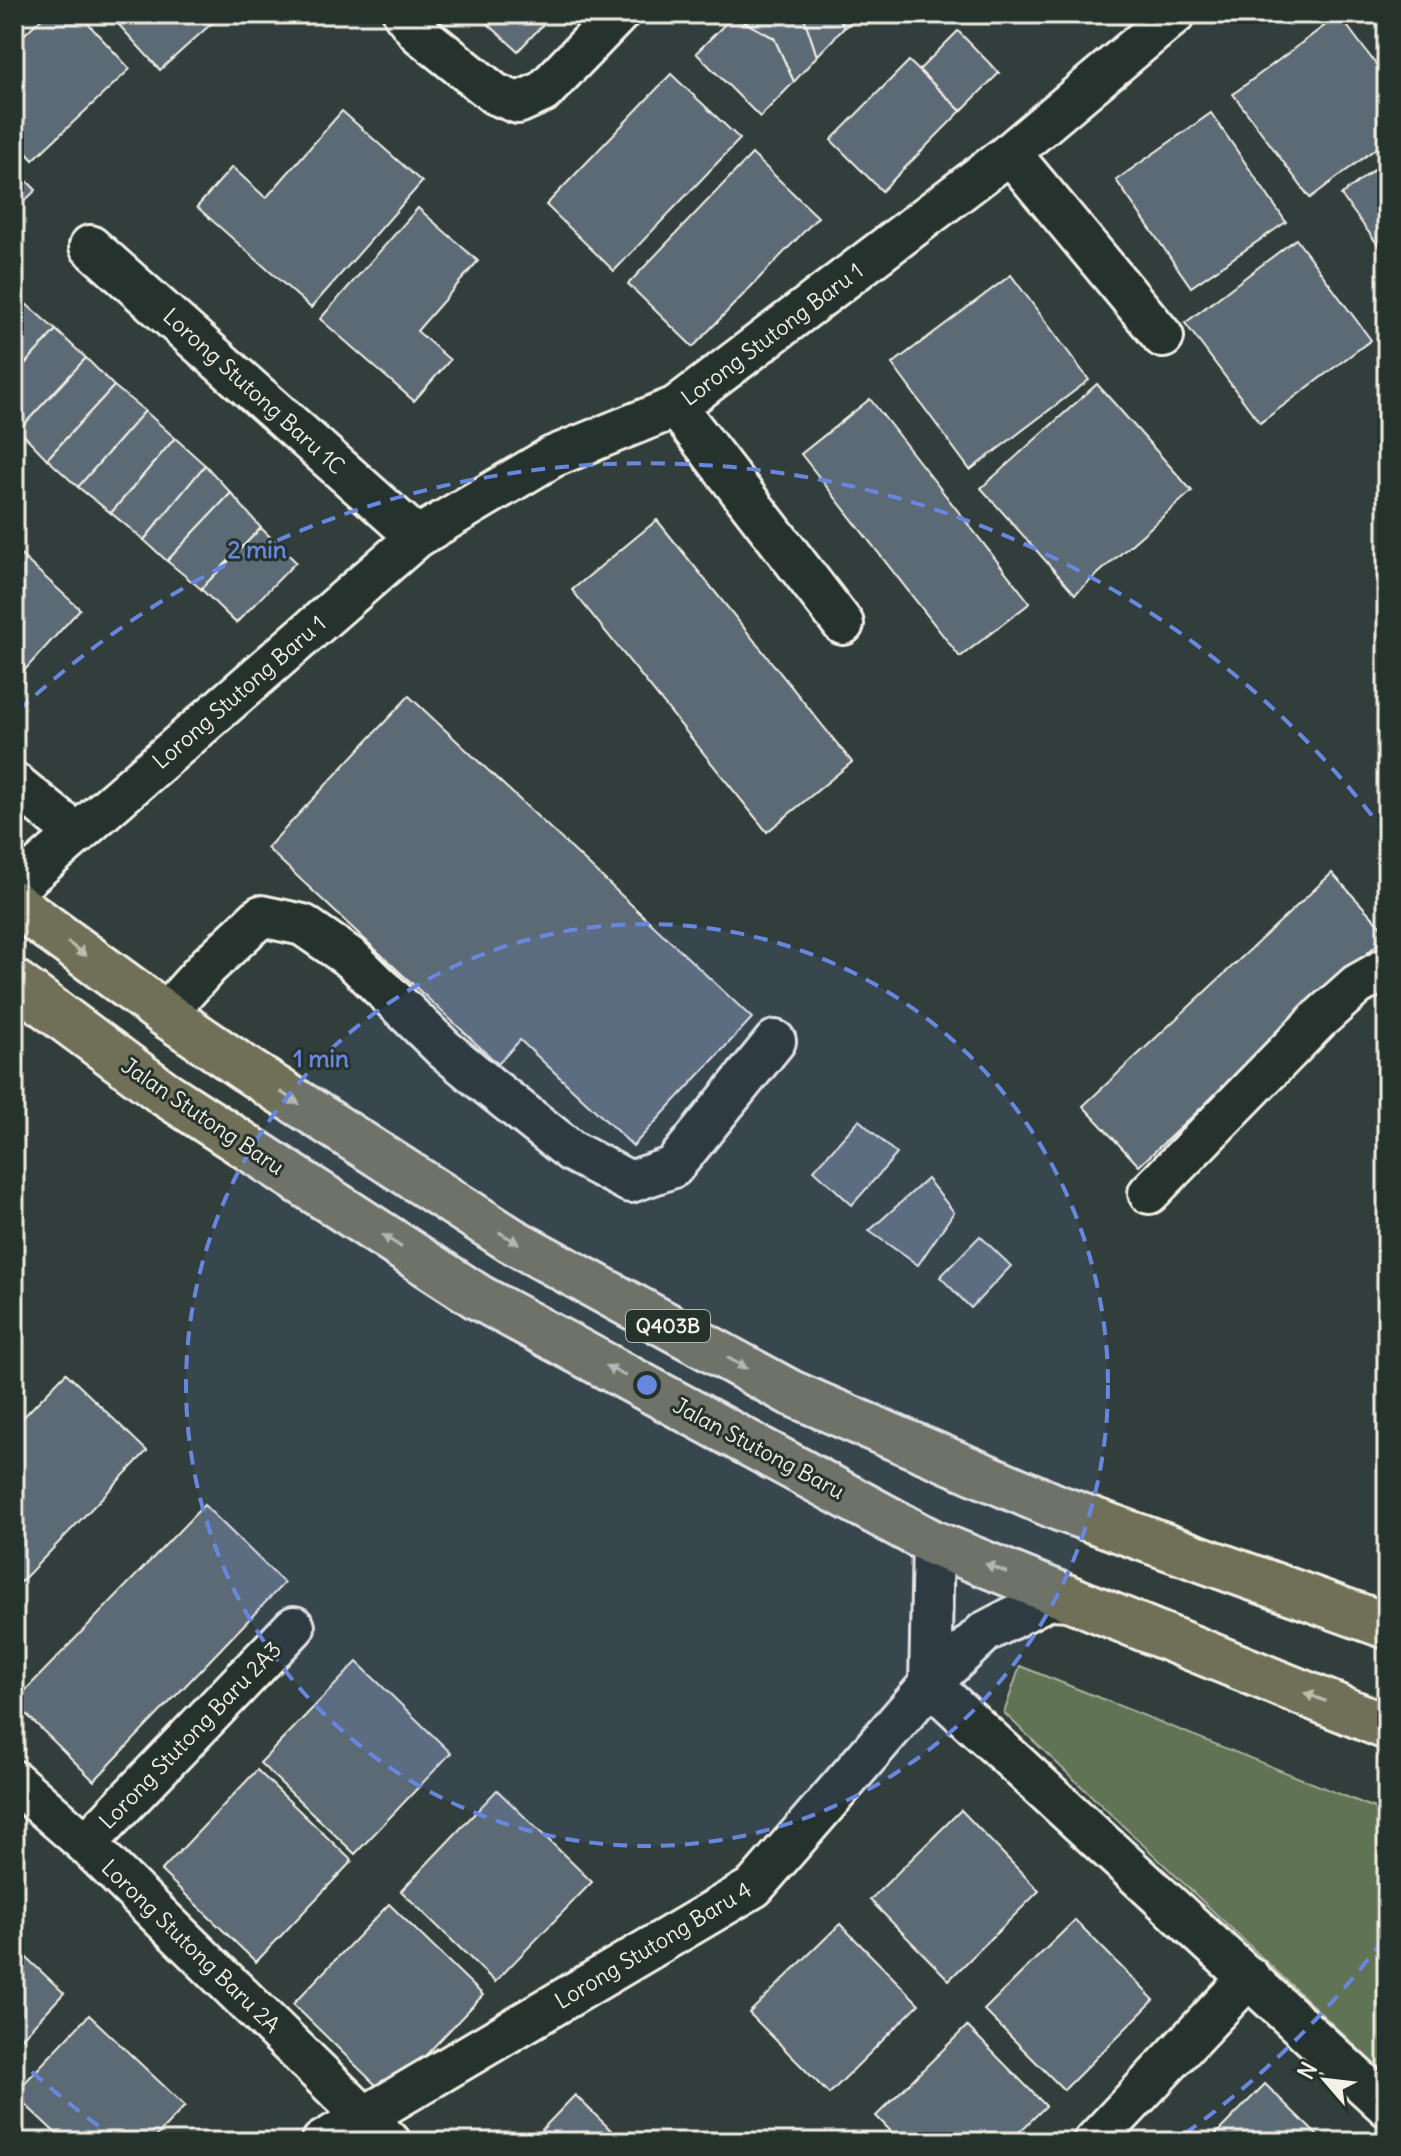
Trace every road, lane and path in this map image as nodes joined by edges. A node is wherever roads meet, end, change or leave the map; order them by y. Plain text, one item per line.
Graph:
1 (404, 14) edge
2 (618, 14) edge
3 (1175, 14) edge
4 (1010, 153) junction
5 (90, 246) dead end
6 (1163, 337) dead end
7 (676, 407) junction
8 (417, 537) junction
9 (843, 624) dead end
10 (14, 783) edge
11 (77, 834) junction
12 (14, 889) edge
13 (14, 903) edge
14 (1387, 968) edge
15 (14, 982) edge
16 (165, 1014) junction
17 (775, 1041) dead end
18 (1149, 1193) dead end
19 (933, 1543) junction
20 (1075, 1600) junction
21 (1387, 1626) edge
22 (294, 1627) dead end
23 (930, 1684) junction
24 (1387, 1727) edge
25 (14, 1781) edge
26 (86, 1844) junction
27 (1249, 1977) junction
28 (1387, 2106) edge
29 (377, 2129) edge
30 (322, 2142) edge
31 (1094, 2142) edge

1 - 2 street
3 - 4 street, Lorong Stutong Baru 1
4 - 6 street
4 - 7 street, Lorong Stutong Baru 1
5 - 8 street, Lorong Stutong Baru 1C
7 - 8 street, Lorong Stutong Baru 1
7 - 9 street
8 - 11 street, Lorong Stutong Baru 1
10 - 11 street
11 - 12 street, Lorong Stutong Baru 1
13 -> 16 main road, Q403B
14 - 18 street
19 -> 15 main road, Jalan Stutong Baru
16 - 17 street
16 -> 21 main road, Q403B
20 -> 19 main road, Jalan Stutong Baru
19 - 23 street
20 - 23 street, Lorong Stutong Baru 4
24 -> 20 main road, Jalan Stutong Baru
22 - 26 street, Lorong Stutong Baru 2A3
23 - 27 street
23 - 29 street, Lorong Stutong Baru 4
25 - 26 street, Lorong Stutong Baru 2A
26 - 29 street, Lorong Stutong Baru 2A
27 - 28 street
27 - 31 street
29 - 30 street, Lorong Stutong Baru 4

